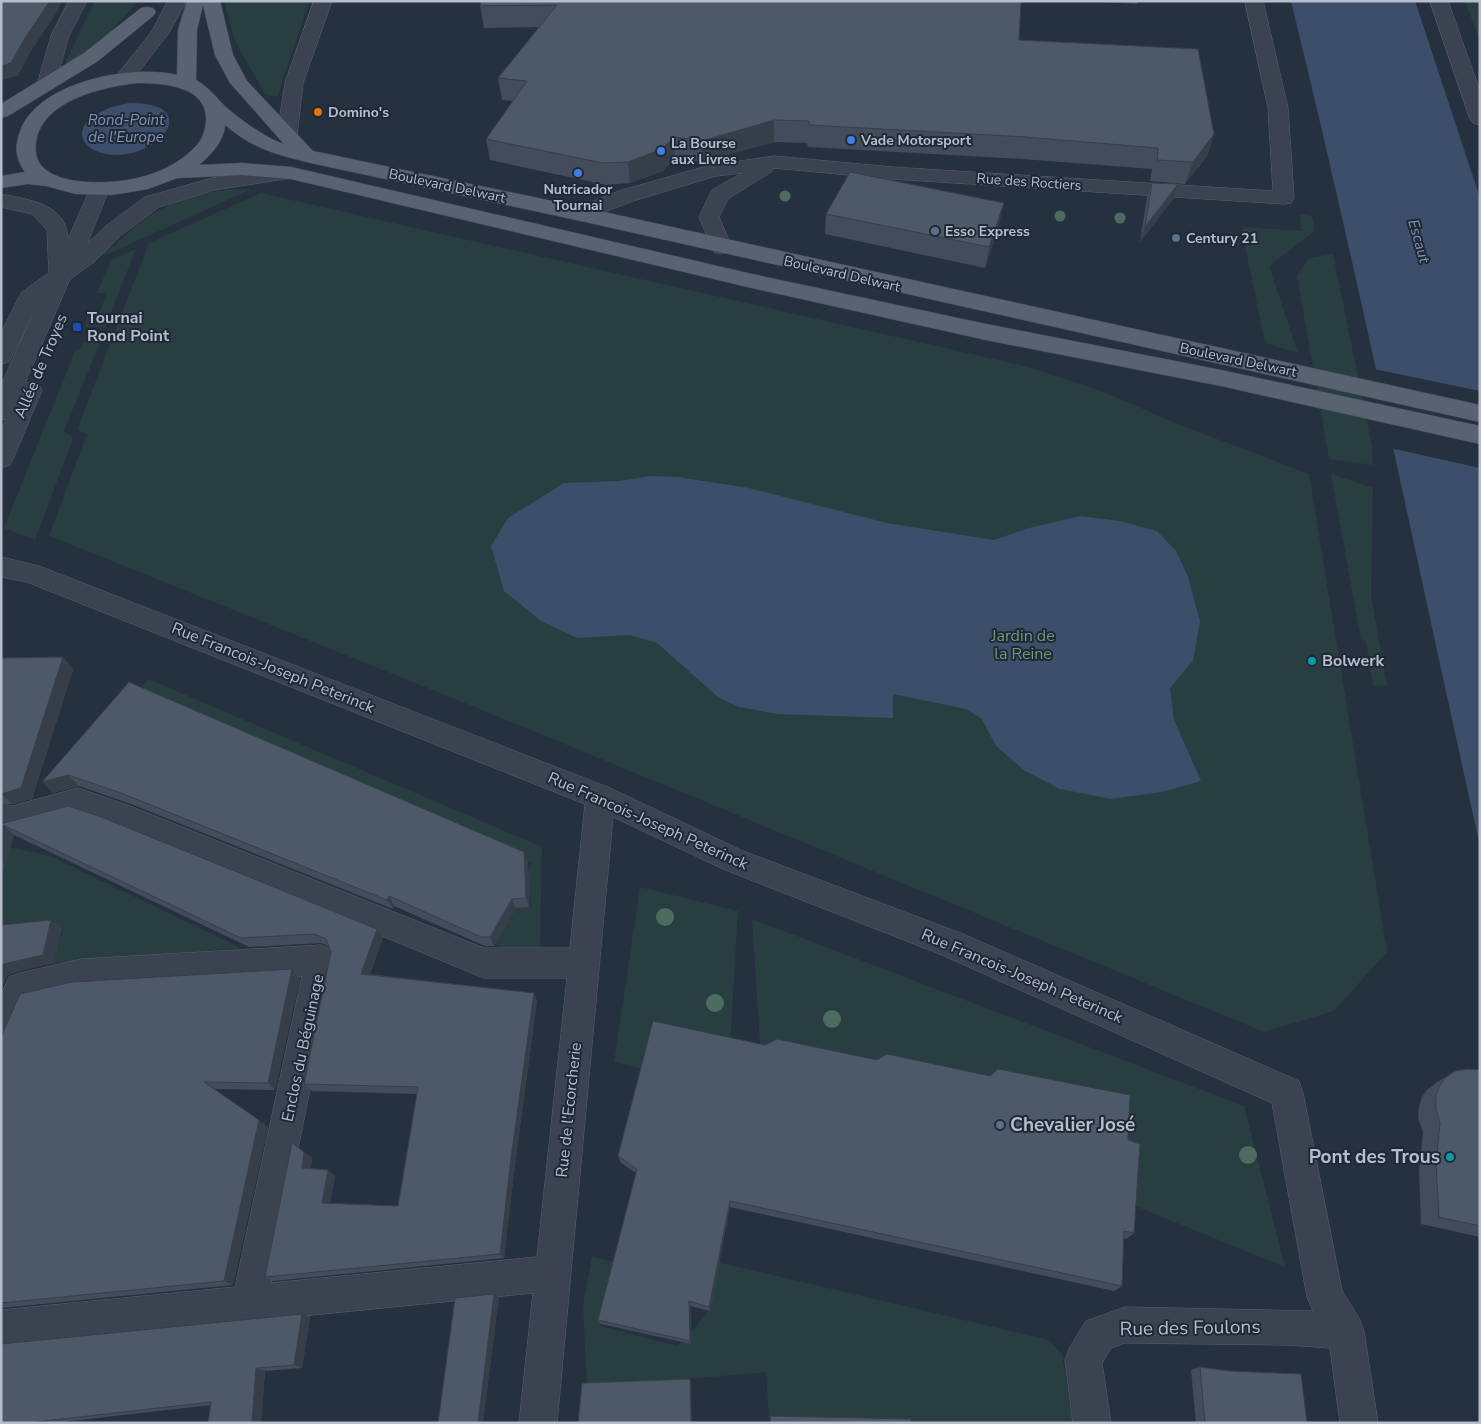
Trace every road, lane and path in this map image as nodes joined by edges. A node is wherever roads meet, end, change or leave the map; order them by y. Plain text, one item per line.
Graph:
1 (78, 1) edge
2 (177, 1) edge
3 (196, 1) edge
4 (211, 1) edge
5 (323, 1) edge
6 (1254, 1) edge
7 (1439, 1) edge
8 (150, 7) edge
9 (123, 79) junction
10 (186, 83) junction
11 (46, 85) junction
12 (83, 88) junction
13 (216, 108) junction
14 (43, 113) junction
15 (5, 114) edge
16 (1480, 119) edge
17 (287, 134) junction
18 (306, 156) junction
19 (774, 162) junction
20 (172, 172) junction
21 (292, 173) junction
22 (48, 180) junction
23 (1, 182) edge
24 (99, 190) junction
25 (1, 200) edge
26 (581, 214) junction
27 (721, 247) junction
28 (66, 284) junction
29 (1, 356) edge
30 (1, 412) edge
31 (1480, 414) edge
32 (1480, 435) edge
33 (1, 459) edge
34 (1, 567) edge
35 (600, 797) junction
36 (4, 812) edge
37 (584, 963) junction
38 (1, 1033) edge
39 (553, 1273) junction
40 (249, 1304) junction
41 (1, 1328) edge
42 (1346, 1331) junction
43 (538, 1423) edge
44 (1092, 1423) edge
45 (1359, 1423) edge

1 - 11 street
2 - 9 street
3 - 10 main road
4 - 17 main road
5 - 17 street
6 - 19 street, Rue des Roctiers
7 - 16 street
8 - 11 main road
8 - 12 main road
9 - 10 main road
9 - 12 main road
10 - 13 main road
11 - 15 main road
12 - 14 main road
13 - 18 main road, Boulevard Delwart
13 - 20 main road
14 - 15 main road
14 - 22 main road
17 - 18 main road
18 - 26 main road, Boulevard Delwart
19 - 26 street, Rue des Roctiers
19 - 27 street
20 - 21 main road, Boulevard Delwart
20 - 24 main road
21 - 28 street, Boulevard Delwart
21 - 32 main road, Boulevard Delwart
22 - 23 main road
22 - 24 main road
24 - 28 street
25 - 28 street
26 - 27 main road, Boulevard Delwart
27 - 31 main road, Boulevard Delwart
28 - 29 street
28 - 30 street
28 - 33 street, Allée de Troyes
34 - 35 street, Rue Francois-Joseph Peterinck
35 - 37 street, Rue de l'Ecorcherie
35 - 42 street, Rue Francois-Joseph Peterinck
36 - 37 street
37 - 39 street, Rue de l'Ecorcherie
38 - 40 street, Enclos du Béguinage
39 - 40 street
39 - 43 street, Rue de l'Ecorcherie
40 - 41 street
42 - 44 street, Rue des Foulons
42 - 45 street

